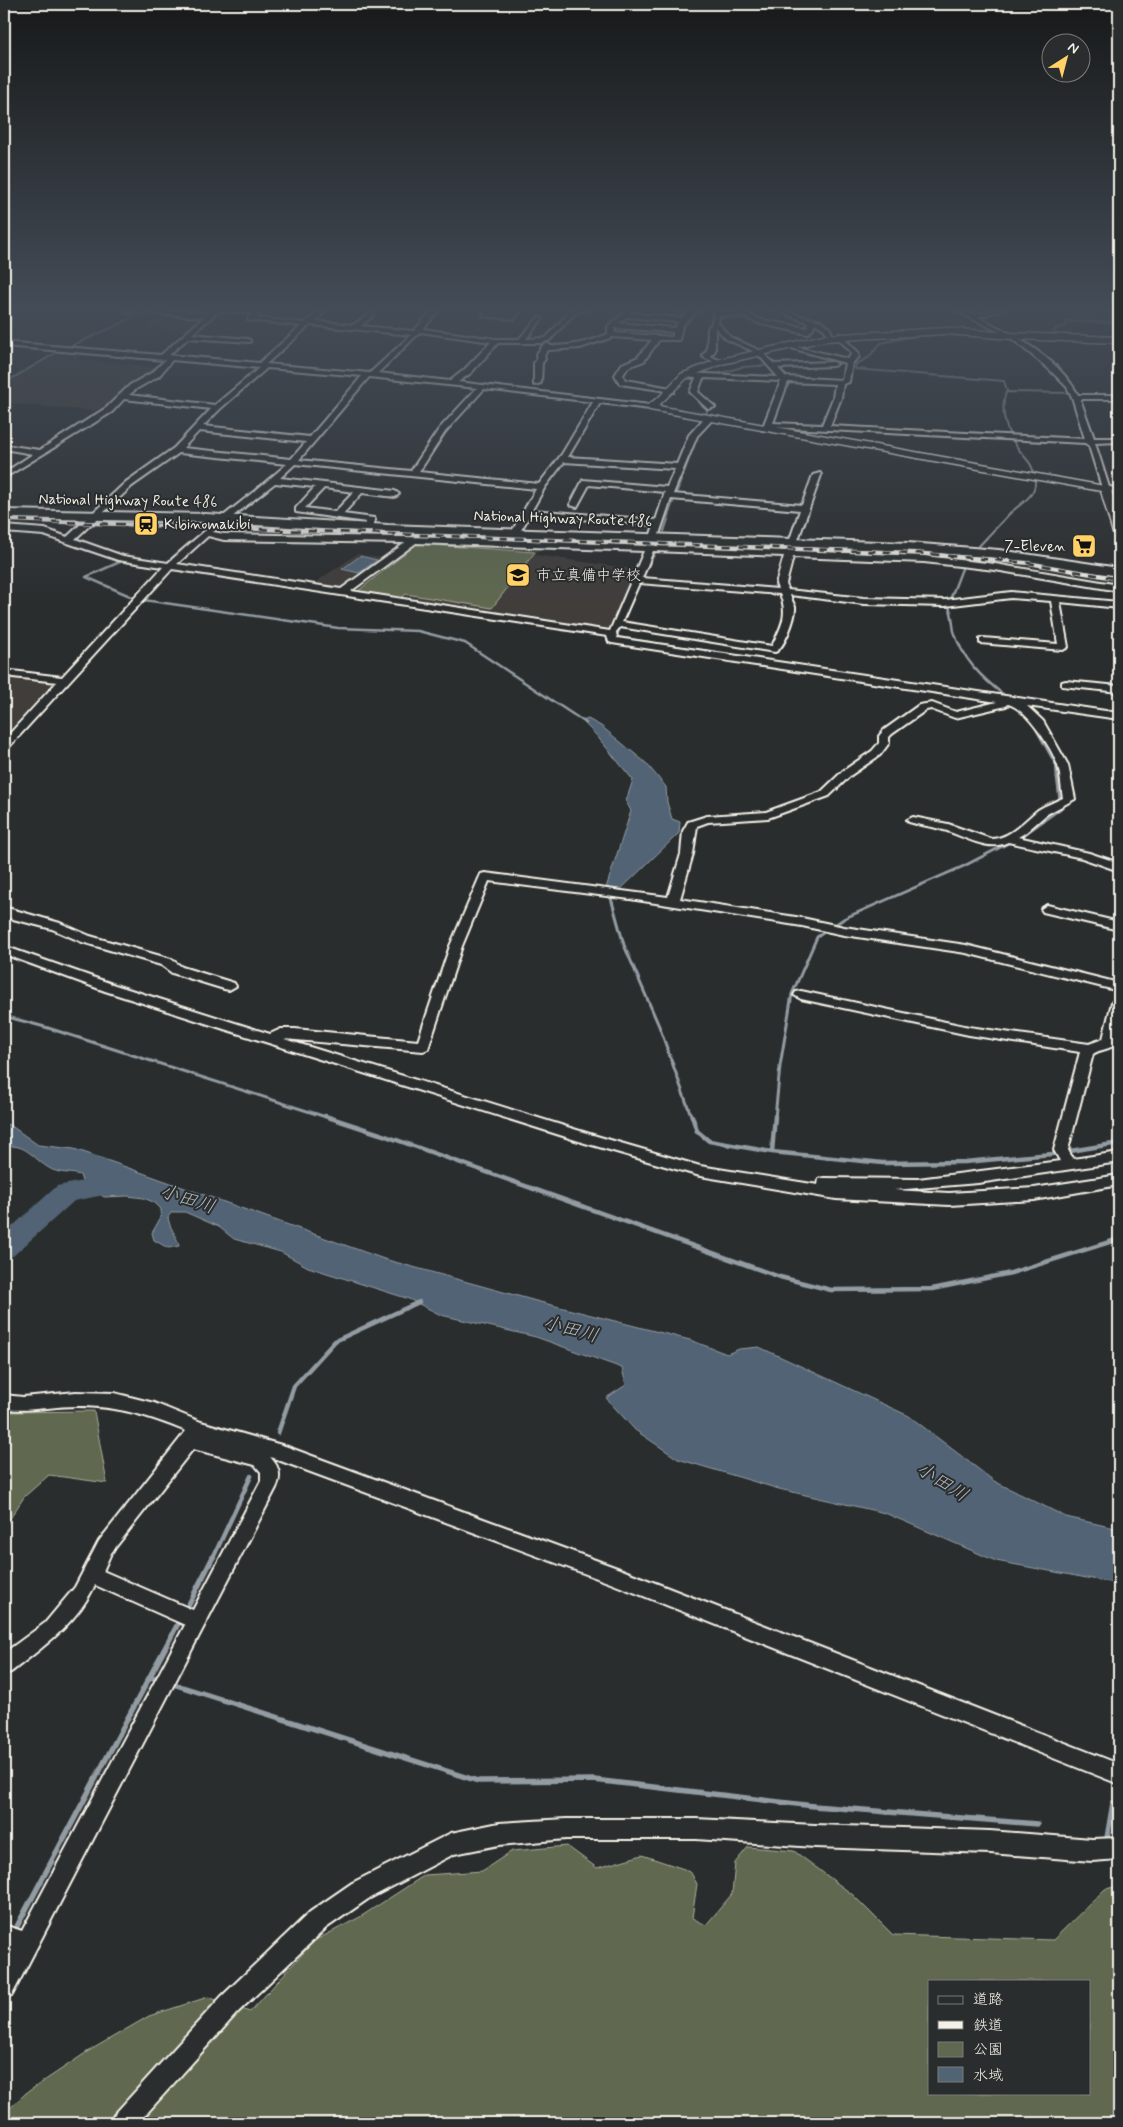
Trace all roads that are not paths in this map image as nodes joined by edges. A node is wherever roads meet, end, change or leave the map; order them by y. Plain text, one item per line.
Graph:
1 (112, 407) edge
2 (217, 407) edge
3 (341, 407) edge
4 (463, 407) edge
5 (595, 407) edge
6 (653, 407) edge
7 (706, 407) edge
8 (774, 407) edge
9 (832, 407) edge
10 (1080, 407) edge
11 (710, 412) junction
12 (767, 426) junction
13 (196, 428) junction
14 (824, 428) junction
15 (312, 440) junction
16 (1119, 440) edge
17 (1087, 441) junction
18 (4, 447) edge
19 (177, 450) junction
20 (42, 453) junction
21 (562, 459) junction
22 (292, 463) junction
23 (680, 467) junction
24 (413, 475) junction
25 (817, 475) dead end
26 (4, 476) edge
27 (351, 479) junction
28 (274, 480) junction
29 (321, 486) junction
30 (541, 487) junction
31 (1106, 489) junction
32 (360, 490) junction
33 (1119, 490) edge
34 (395, 494) dead end
35 (672, 495) junction
36 (574, 505) dead end
37 (805, 508) junction
38 (4, 512) edge
39 (527, 512) junction
40 (97, 515) junction
41 (337, 515) junction
42 (226, 519) junction
43 (660, 523) junction
44 (368, 528) junction
45 (4, 529) edge
46 (206, 533) junction
47 (1119, 533) edge
48 (515, 534) junction
49 (69, 540) junction
50 (414, 540) junction
51 (653, 543) junction
52 (791, 548) junction
53 (168, 567) junction
54 (1119, 572) edge
55 (637, 580) junction
56 (1119, 588) edge
57 (785, 592) junction
58 (342, 593) junction
59 (1055, 598) junction
60 (1119, 604) edge
61 (620, 624) junction
62 (612, 636) junction
63 (983, 641) dead end
64 (4, 672) edge
65 (64, 680) junction
66 (1066, 684) dead end
67 (1119, 689) edge
68 (1003, 700) junction
69 (1015, 702) junction
70 (1119, 716) edge
71 (4, 746) edge
72 (913, 820) dead end
73 (1007, 838) junction
74 (1119, 867) edge
75 (673, 902) junction
76 (1047, 909) dead end
77 (4, 911) edge
78 (1119, 926) edge
79 (5, 950) edge
80 (229, 986) dead end
81 (1119, 987) edge
82 (801, 995) dead end
83 (1119, 1002) edge
84 (271, 1039) junction
85 (1089, 1049) junction
86 (1119, 1157) edge
87 (1065, 1158) junction
88 (1119, 1180) edge
89 (797, 1187) junction
90 (4, 1402) edge
91 (194, 1434) junction
92 (90, 1574) junction
93 (196, 1621) junction
94 (4, 1665) edge
95 (1119, 1774) edge
96 (1119, 1849) edge
97 (4, 1936) edge
98 (27, 1944) junction
99 (4, 1987) edge
100 (122, 2123) edge

1 - 20 street
2 - 13 street
3 - 15 street
4 - 24 street
5 - 21 street
6 - 11 main road
7 - 11 street
8 - 12 street
9 - 14 street
10 - 17 street
11 - 12 main road
11 - 23 street
12 - 14 street
12 - 31 main road
13 - 15 street
13 - 19 street
14 - 17 street
15 - 22 street
16 - 17 street
17 - 31 street
18 - 20 street
19 - 22 street
19 - 40 street
20 - 26 street
21 - 23 street
21 - 30 street
22 - 27 street
22 - 28 street
23 - 35 street
24 - 27 street
24 - 30 street
25 - 37 street
27 - 29 street
27 - 32 street
28 - 29 street
28 - 42 street
29 - 41 street
30 - 39 street
31 - 33 street
31 - 47 main road
32 - 34 street
32 - 41 street
35 - 36 street
35 - 37 street
35 - 43 street
37 - 52 street
38 - 40 highway, National Highway Route 486
39 - 43 street
39 - 48 street
40 - 42 highway, National Highway Route 486
40 - 49 street
41 - 44 street
42 - 44 highway, National Highway Route 486
42 - 46 street
43 - 51 street
44 - 48 highway, National Highway Route 486
45 - 49 street
46 - 50 street
46 - 53 street
48 - 51 highway, National Highway Route 486
49 - 53 street
50 - 51 street
50 - 58 street
51 - 52 highway, National Highway Route 486
51 - 55 street
52 - 54 highway, National Highway Route 486
52 - 56 street
52 - 57 street
53 - 58 street
53 - 65 street
55 - 57 street
55 - 61 street
57 - 59 street
57 - 61 street
58 - 62 street
59 - 60 street
59 - 63 street
61 - 62 street
62 - 68 street
64 - 65 street
65 - 71 street
66 - 67 street
68 - 69 street
68 - 75 street
69 - 70 street
69 - 73 street
72 - 73 street
73 - 74 street
75 - 81 street
75 - 84 street
76 - 78 street
77 - 80 street
79 - 84 street
82 - 85 street
83 - 85 street
84 - 89 street
85 - 87 street
86 - 87 street
87 - 89 street
88 - 89 street
90 - 91 street
91 - 92 street
91 - 93 street
91 - 95 street
92 - 93 street
92 - 94 street
93 - 98 street
96 - 100 street
97 - 98 street
98 - 99 street

